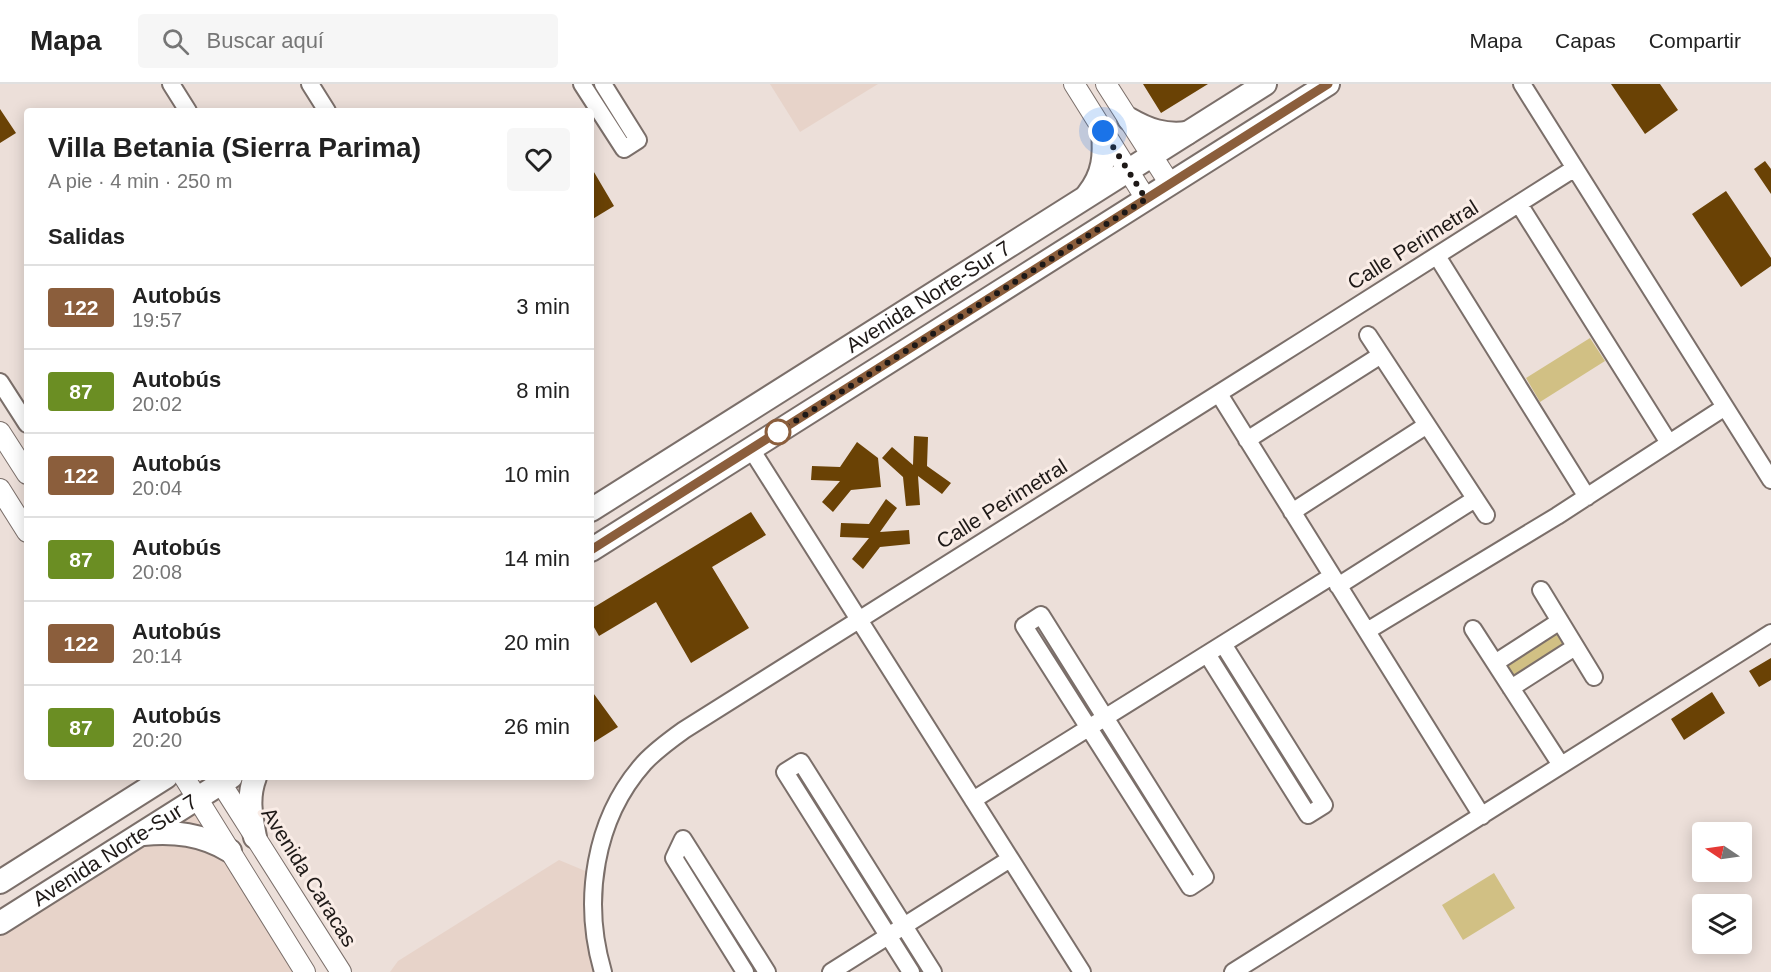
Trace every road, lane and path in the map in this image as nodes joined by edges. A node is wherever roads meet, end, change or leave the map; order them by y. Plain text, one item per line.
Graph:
1 (171, 84) edge
2 (310, 84) edge
3 (582, 84) edge
4 (603, 84) edge
5 (1074, 84) edge
6 (1106, 84) edge
7 (1265, 84) edge
8 (1328, 84) edge
9 (1522, 84) edge
10 (186, 108) edge
11 (325, 108) edge
12 (1129, 119) junction
13 (1103, 131) junction
14 (1188, 132) junction
15 (1152, 155) junction
16 (1575, 168) junction
17 (1128, 171) junction
18 (1170, 184) junction
19 (1146, 199) junction
20 (1084, 200) junction
21 (1520, 204) junction
22 (1437, 256) junction
23 (1368, 335) dead end
24 (1381, 355) junction
25 (0, 382) edge
26 (1218, 394) junction
27 (1725, 407) junction
28 (24, 419) edge
29 (1427, 425) junction
30 (0, 432) edge
31 (1247, 440) junction
32 (1669, 443) junction
33 (751, 449) junction
34 (24, 469) edge
35 (1768, 471) edge
36 (0, 489) edge
37 (1587, 497) junction
38 (1475, 499) junction
39 (594, 508) edge
40 (1292, 512) junction
41 (1486, 514) dead end
42 (24, 527) edge
43 (594, 548) edge
44 (1335, 581) junction
45 (1541, 590) dead end
46 (858, 618) junction
47 (1560, 621) junction
48 (1473, 629) dead end
49 (1367, 631) junction
50 (1771, 633) edge
51 (1223, 644) junction
52 (1575, 647) junction
53 (1207, 654) junction
54 (1495, 663) junction
55 (1593, 677) dead end
56 (1511, 688) junction
57 (1105, 717) junction
58 (1089, 727) junction
59 (1561, 765) junction
60 (141, 780) edge
61 (161, 780) edge
62 (186, 780) edge
63 (222, 780) edge
64 (224, 780) edge
65 (254, 780) edge
66 (197, 798) junction
67 (973, 800) junction
68 (128, 802) junction
69 (1482, 816) junction
70 (141, 834) junction
71 (255, 837) junction
72 (230, 851) junction
73 (1010, 858) junction
74 (0, 882) edge
75 (0, 922) edge
76 (904, 926) junction
77 (888, 936) junction
78 (305, 972) edge
79 (342, 972) edge
80 (603, 972) edge
81 (745, 972) edge
82 (767, 972) edge
83 (831, 972) edge
84 (910, 972) edge
85 (933, 972) edge
86 (1082, 972) edge
87 (1233, 972) edge

1 - 10 street
2 - 11 street
3 - 4 street
5 - 13 street
6 - 12 street
7 - 14 main road, Avenida Norte-Sur 7
8 - 18 main road, Avenida Norte-Sur 7
9 - 16 street
12 - 14 main road
12 - 15 street
13 - 17 street
13 - 20 main road
14 - 15 main road, Avenida Norte-Sur 7
15 - 17 main road, Avenida Norte-Sur 7
15 - 18 street
16 - 21 street, Calle Perimetral
16 - 27 street
17 - 19 street
17 - 20 main road, Avenida Norte-Sur 7
18 - 19 main road, Avenida Norte-Sur 7
19 - 33 main road, Avenida Norte-Sur 7
20 - 39 main road, Avenida Norte-Sur 7
21 - 22 street, Calle Perimetral
21 - 32 street
22 - 26 street, Calle Perimetral
22 - 37 street
23 - 24 street
24 - 29 street
24 - 31 street
25 - 28 street
26 - 31 street
26 - 46 street, Calle Perimetral
27 - 32 street
27 - 35 street
29 - 38 street
29 - 40 street
30 - 34 street
31 - 40 street
32 - 37 street
33 - 43 main road, Avenida Norte-Sur 7
33 - 46 street
36 - 42 street
37 - 49 street
38 - 41 street
38 - 44 street
40 - 44 street
44 - 49 street
44 - 51 street
45 - 47 street
46 - 67 street
46 - 80 street, Calle Perimetral
47 - 52 street
47 - 54 street
48 - 54 street
49 - 69 street
50 - 59 street
51 - 53 street
51 - 53 street
52 - 55 street
52 - 56 street
53 - 57 street
54 - 56 street
56 - 59 street
57 - 58 street
57 - 58 street
57 - 58 street
58 - 67 street
59 - 69 street
60 - 68 main road
61 - 68 main road, Avenida Norte-Sur 7
62 - 66 street
63 - 66 main road, Avenida Norte-Sur 7
64 - 71 street, Avenida Caracas
65 - 71 main road
66 - 70 main road, Avenida Norte-Sur 7
66 - 72 street
67 - 73 street
68 - 74 main road, Avenida Norte-Sur 7
69 - 87 street
70 - 72 main road
70 - 75 main road, Avenida Norte-Sur 7
71 - 79 street, Avenida Caracas
72 - 78 street
73 - 76 street
73 - 86 street
76 - 77 street
76 - 77 street
76 - 85 street
77 - 83 street
77 - 84 street
81 - 82 street

